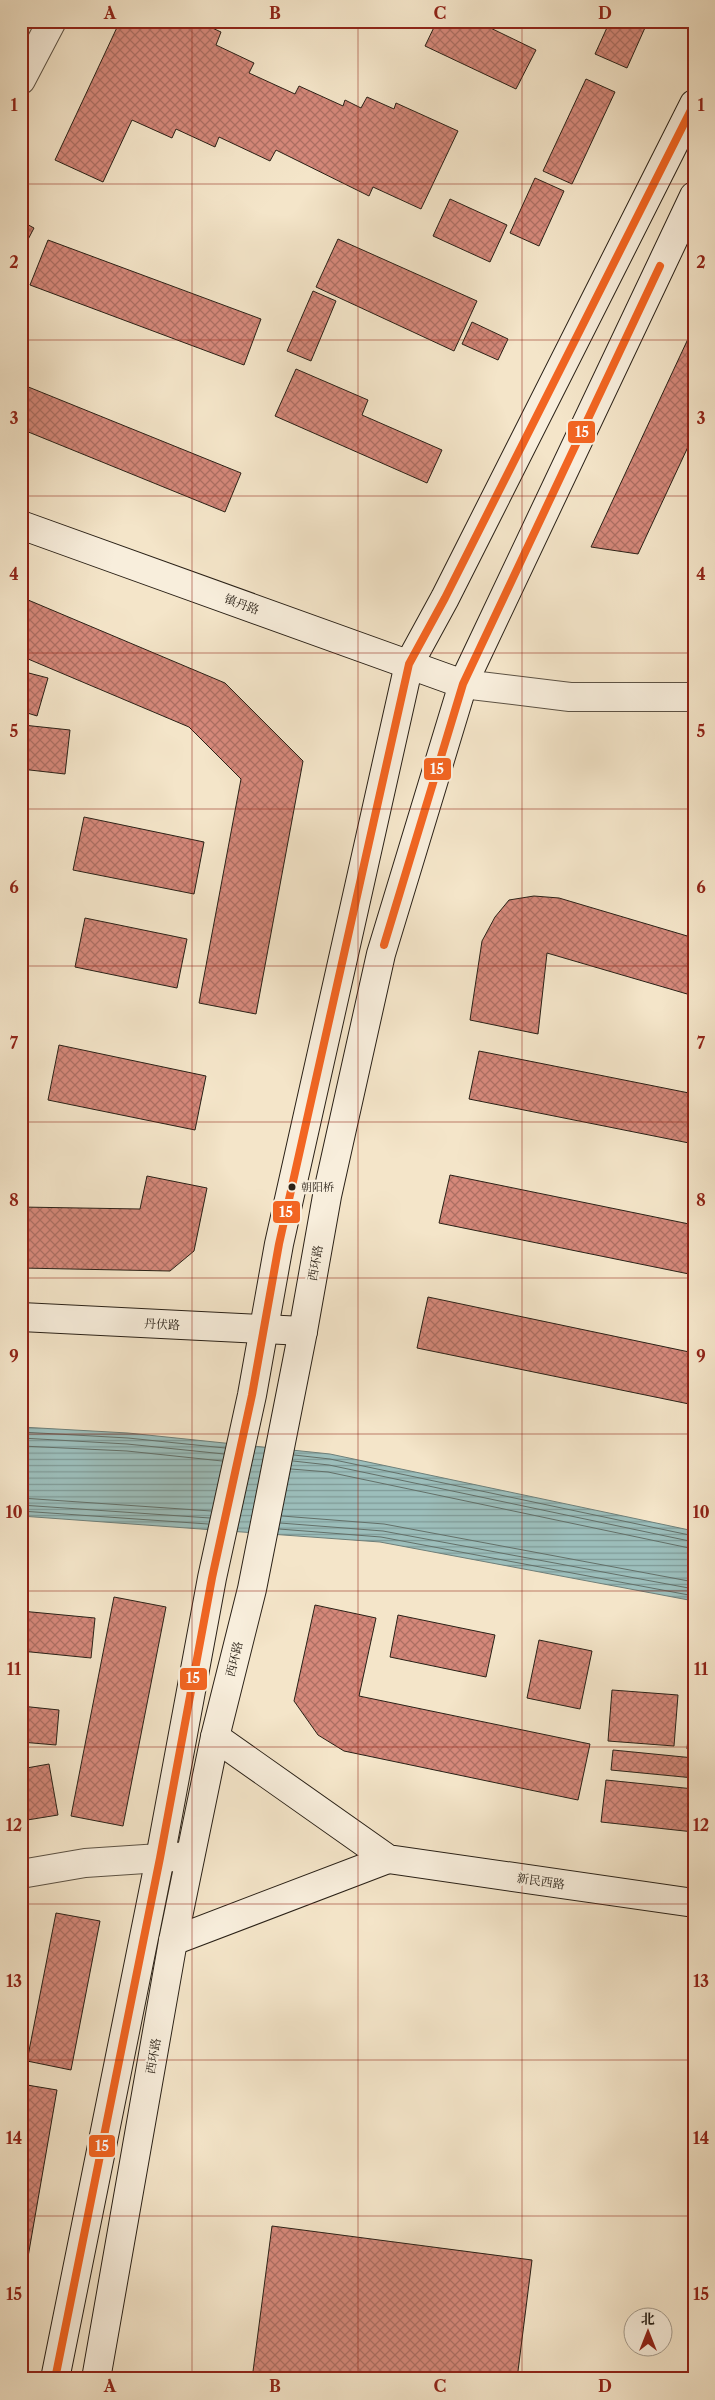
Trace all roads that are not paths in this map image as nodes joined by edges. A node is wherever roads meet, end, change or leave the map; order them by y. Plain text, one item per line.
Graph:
1 (52, 21) edge
2 (21, 80) edge
3 (694, 104) edge
4 (694, 196) edge
5 (21, 525) edge
6 (408, 664) junction
7 (463, 684) junction
8 (694, 697) edge
9 (21, 1317) edge
10 (264, 1329) junction
11 (304, 1331) junction
12 (215, 1737) junction
13 (190, 1856) junction
14 (160, 1858) junction
15 (388, 1858) junction
16 (21, 1874) edge
17 (694, 1903) edge
18 (173, 1941) junction
19 (55, 2379) edge
20 (96, 2379) edge

1 - 2 street
3 - 6 street
4 - 7 street, 西环路
5 - 6 street, 镇丹路
6 - 7 street, 镇丹路
6 - 10 street
7 - 8 street, 镇丹路
7 - 11 street, 西环路
9 - 10 street, 丹伏路
10 - 11 street, 丹伏路
10 - 14 street
11 - 12 street, 西环路
12 - 13 street, 西环路
12 - 15 street, 新民西路
13 - 14 street
13 - 18 street, 西环路
14 - 16 street
14 - 19 street
15 - 17 street, 新民西路
15 - 18 street, 新民西路
18 - 20 street, 西环路

